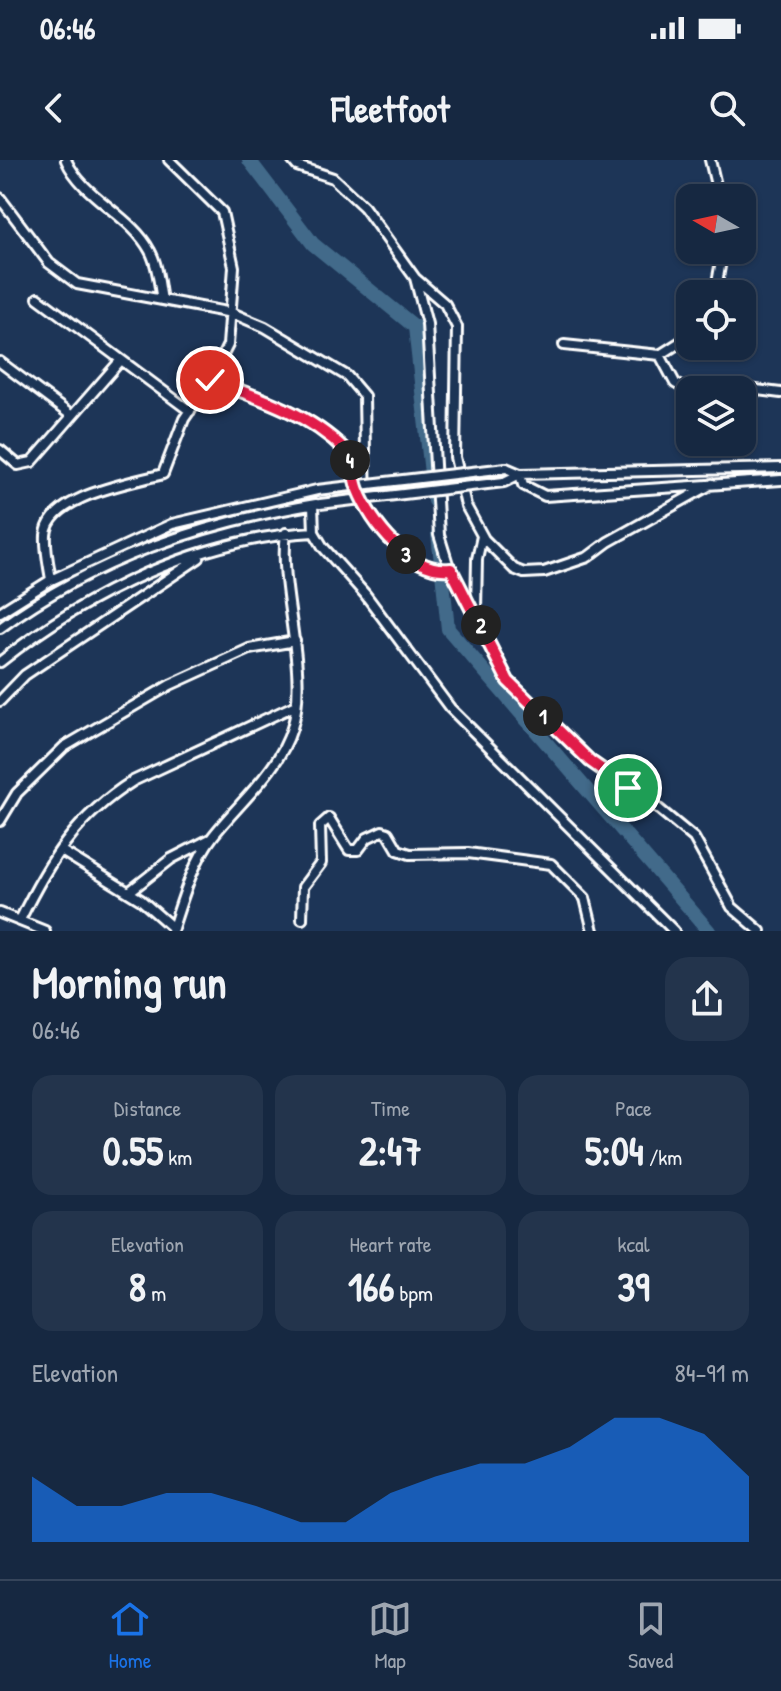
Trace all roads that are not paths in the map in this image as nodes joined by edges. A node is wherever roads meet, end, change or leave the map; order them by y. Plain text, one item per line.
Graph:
1 (66, 160) edge
2 (169, 160) edge
3 (292, 160) edge
4 (710, 160) edge
5 (716, 184) edge
6 (0, 198) edge
7 (415, 278) junction
8 (38, 298) dead end
9 (162, 300) junction
10 (232, 313) junction
11 (564, 345) dead end
12 (676, 345) edge
13 (660, 355) junction
14 (121, 360) junction
15 (0, 362) edge
16 (210, 380) junction
17 (676, 384) edge
18 (756, 389) edge
19 (781, 393) edge
20 (190, 411) junction
21 (72, 416) junction
22 (0, 450) edge
23 (781, 468) edge
24 (520, 474) junction
25 (781, 480) edge
26 (712, 484) junction
27 (316, 504) junction
28 (366, 506) junction
29 (314, 532) junction
30 (286, 533) junction
31 (482, 536) junction
32 (210, 551) junction
33 (451, 569) junction
34 (51, 580) junction
35 (0, 612) edge
36 (476, 615) junction
37 (0, 628) edge
38 (295, 641) junction
39 (0, 662) edge
40 (0, 701) edge
41 (296, 705) junction
42 (0, 821) edge
43 (210, 839) junction
44 (60, 850) junction
45 (129, 892) junction
46 (0, 913) edge
47 (302, 919) dead end
48 (20, 920) junction
49 (172, 929) edge
50 (45, 931) edge
51 (593, 931) edge
52 (674, 931) edge
53 (760, 931) edge

1 - 9 street
2 - 10 street
3 - 7 street
4 - 5 street
6 - 9 street
7 - 31 street
7 - 33 street
8 - 14 street
9 - 10 street
10 - 16 street
10 - 28 street
11 - 13 street
12 - 13 street
13 - 17 street
14 - 20 street
14 - 21 street
15 - 21 street
16 - 20 street
16 - 28 street
18 - 19 street
20 - 34 street
21 - 22 street
23 - 24 street
24 - 26 street
24 - 27 street, bridge
24 - 34 street, bridge
25 - 26 street
26 - 31 street
27 - 29 street
27 - 37 street
28 - 33 street
29 - 30 street
29 - 52 street
30 - 32 street
30 - 38 street
31 - 36 street
32 - 39 street
32 - 40 street
33 - 36 street
34 - 35 street
36 - 53 street
38 - 41 street
38 - 42 street
41 - 43 street
41 - 44 street
43 - 45 street
43 - 49 street
44 - 45 street
44 - 48 street
45 - 49 street
46 - 48 street
47 - 51 street
48 - 50 street

